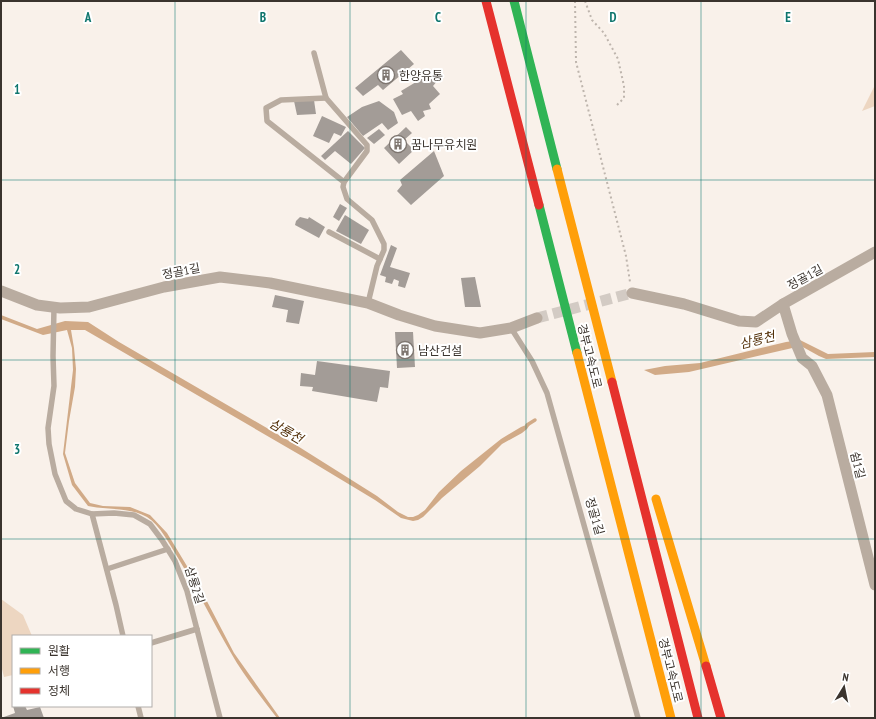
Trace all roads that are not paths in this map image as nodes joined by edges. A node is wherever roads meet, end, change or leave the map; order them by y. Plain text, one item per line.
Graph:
1 (486, 1) edge
2 (514, 1) edge
3 (314, 53) dead end
4 (326, 98) junction
5 (540, 101) junction
6 (344, 182) junction
7 (329, 232) dead end
8 (875, 252) edge
9 (380, 259) junction
10 (1, 291) edge
11 (632, 294) tunnel mouth
12 (368, 303) junction
13 (783, 304) junction
14 (54, 313) junction
15 (537, 318) tunnel mouth
16 (511, 328) junction
17 (623, 388) dead end
18 (654, 494) dead end
19 (92, 514) junction
20 (168, 549) junction
21 (106, 569) junction
22 (875, 585) edge
23 (197, 629) junction
24 (123, 635) edge
25 (152, 643) edge
26 (138, 707) edge
27 (141, 718) edge
28 (220, 718) edge
29 (638, 718) edge
30 (671, 718) edge
31 (698, 718) edge
32 (721, 718) edge

1 - 30 highway, 경부고속도로
2 - 5 highway, 경부고속도로
3 - 4 lane
4 - 6 lane
4 - 6 lane
5 - 17 highway
5 - 31 highway, 경부고속도로
6 - 9 lane
7 - 9 lane
8 - 13 street, 정골1길
9 - 12 lane
10 - 14 street, 정골1길
11 - 13 street, 정골1길
12 - 14 street, 정골1길
12 - 16 street, 정골1길
13 - 22 street, 쉼1길
14 - 19 lane, 삼룡2길
15 - 16 street, 정골1길
16 - 29 lane, 정골1길
18 - 32 highway
19 - 20 lane, 삼룡2길
19 - 21 lane
20 - 21 lane
20 - 23 lane, 삼룡2길
21 - 24 lane
23 - 25 lane
23 - 28 lane, 삼룡2길
26 - 27 lane

